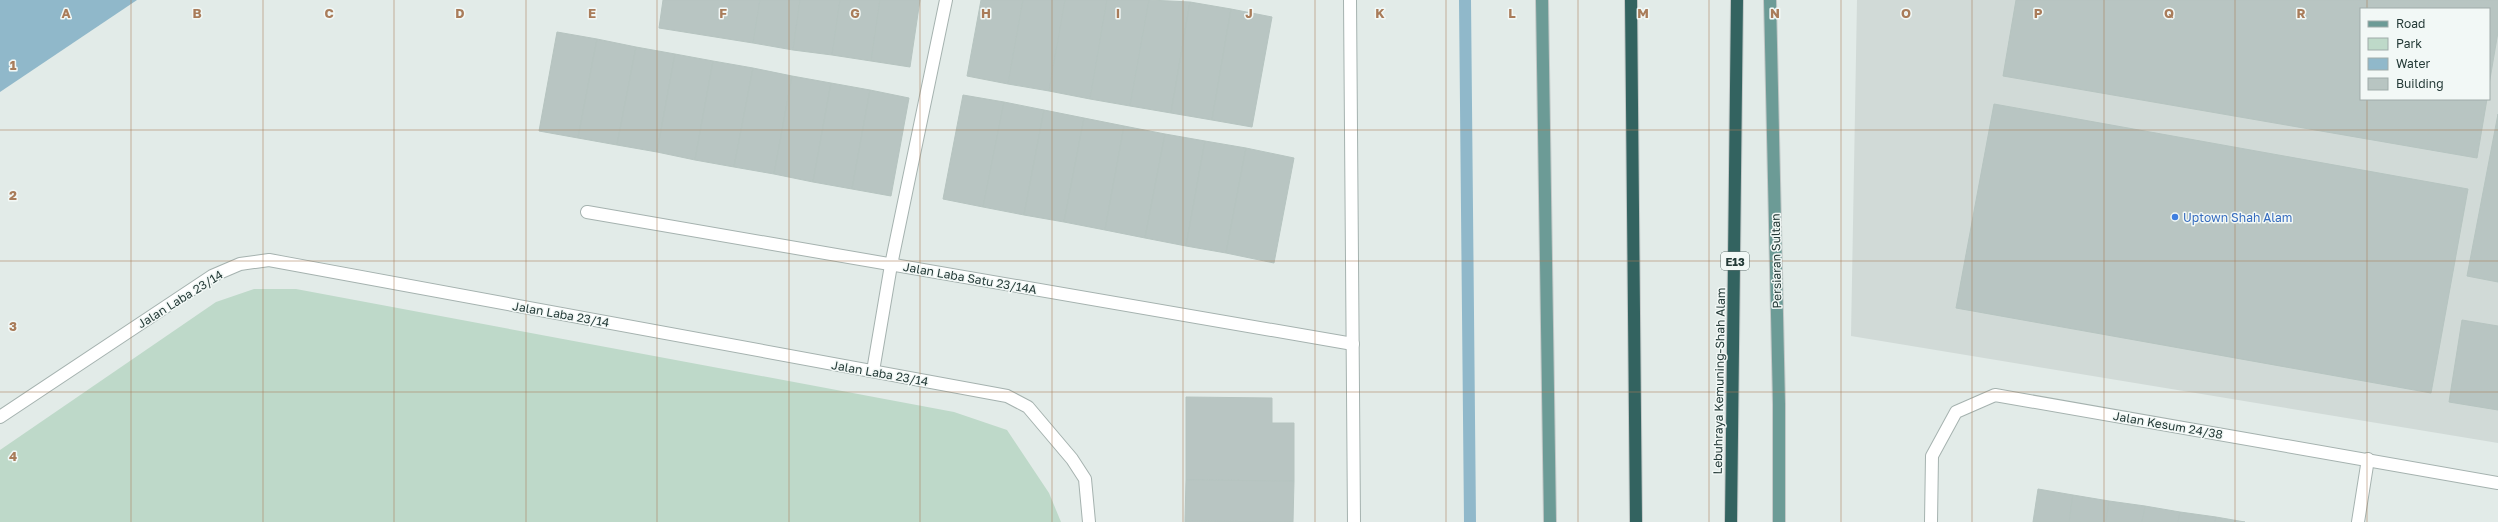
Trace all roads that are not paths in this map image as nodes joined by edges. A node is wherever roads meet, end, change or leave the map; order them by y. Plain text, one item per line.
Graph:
1 (946, 0) edge
2 (1350, 0) edge
3 (1542, 0) edge
4 (1631, 0) edge
5 (1738, 0) edge
6 (1770, 0) edge
7 (587, 212) dead end
8 (891, 265) junction
9 (1353, 344) junction
10 (873, 371) junction
11 (0, 417) edge
12 (2368, 459) junction
13 (2498, 483) edge
14 (1089, 522) edge
15 (1354, 522) edge
16 (1550, 522) edge
17 (1634, 522) edge
18 (1731, 522) edge
19 (1779, 522) edge
20 (1931, 522) edge
21 (2358, 522) edge

1 - 8 street
2 - 9 street
3 - 16 main road
4 - 17 highway
5 - 18 highway, Lebuhraya Kemuning-Shah Alam / E13
6 - 19 main road, Persiaran Sultan
7 - 8 street, Jalan Laba Satu 23/14A
8 - 9 street, Jalan Laba Satu 23/14A
8 - 10 street
9 - 15 street
10 - 11 street, Jalan Laba 23/14
10 - 14 street, Jalan Laba 23/14
12 - 13 street, Jalan Kesum 24/38
12 - 20 street, Jalan Kesum 24/38
12 - 21 street

